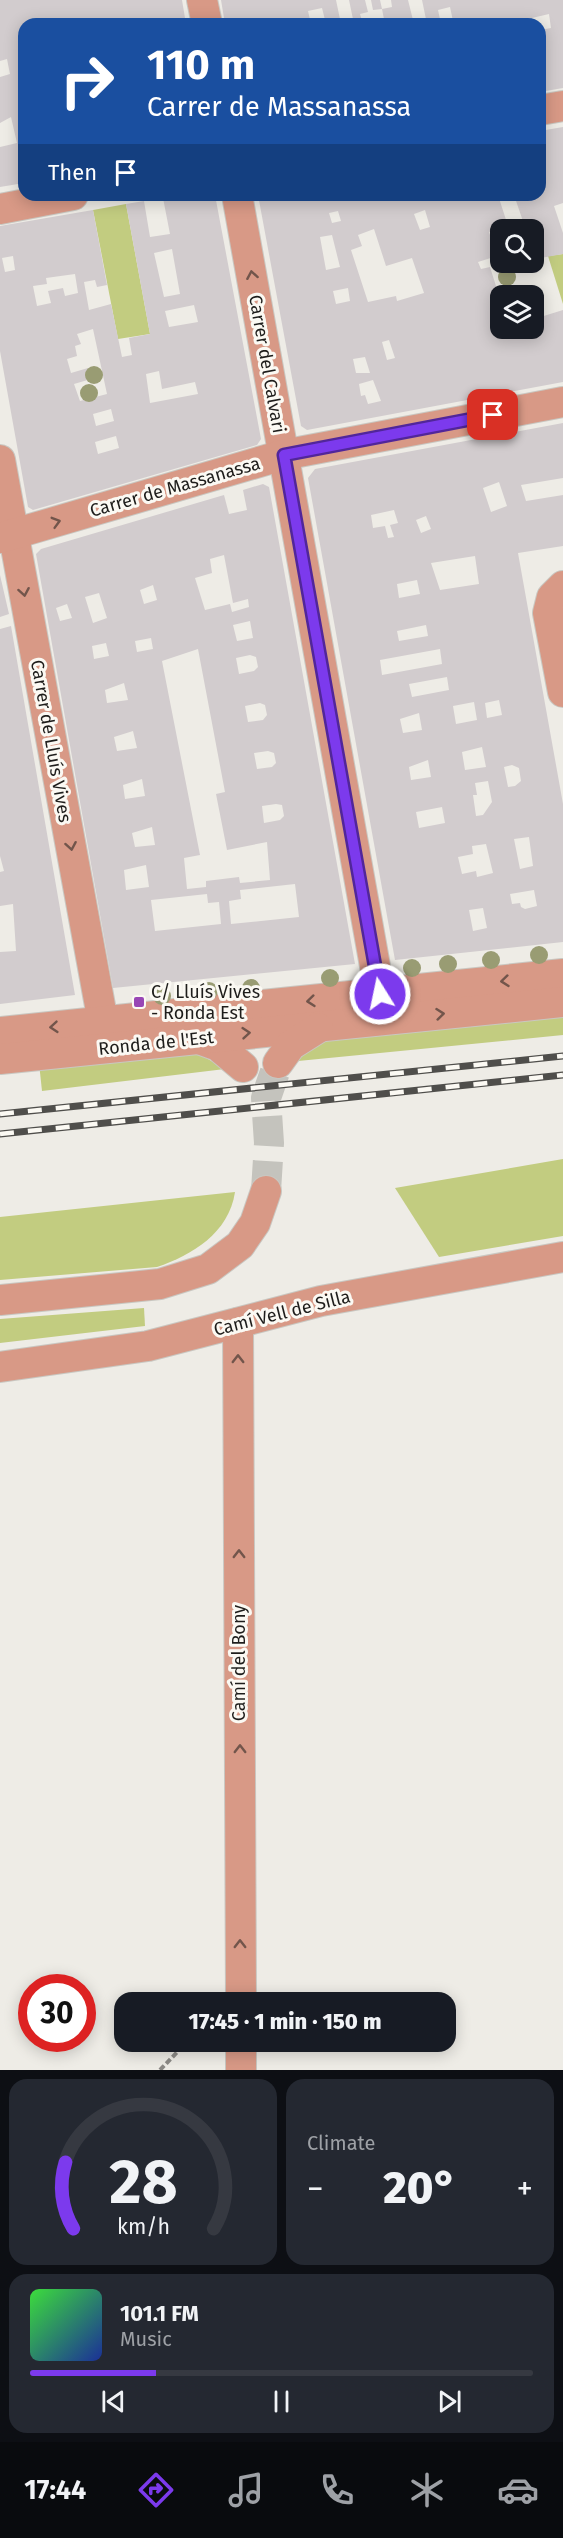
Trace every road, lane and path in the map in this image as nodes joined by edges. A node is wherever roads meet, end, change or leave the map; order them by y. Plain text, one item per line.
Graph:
1 (202, 0) edge
2 (206, 18) edge
3 (563, 106) edge
4 (546, 109) edge
5 (42, 201) edge
6 (238, 201) edge
7 (0, 209) edge
8 (563, 402) edge
9 (284, 455) junction
10 (0, 459) edge
11 (7, 536) edge
12 (563, 586) edge
13 (563, 692) edge
14 (563, 975) edge
15 (380, 994) junction
16 (563, 1002) edge
17 (103, 1023) junction
18 (321, 1026) junction
19 (0, 1032) edge
20 (196, 1038) junction
21 (0, 1059) edge
22 (278, 1063) tunnel mouth
23 (243, 1066) dead end
24 (266, 1191) tunnel mouth
25 (563, 1257) edge
26 (0, 1300) edge
27 (238, 1323) junction
28 (0, 1367) edge
29 (241, 1992) edge
30 (241, 2053) edge
31 (160, 2070) edge

1 - 2 street
3 - 4 street
5 - 7 street
9 -> 6 street, Carrer del Calvari
8 - 9 street, Carrer de Massanassa
11 -> 9 street, Carrer de Massanassa
9 - 15 street, Carrer del Calvari
10 - 11 street, Carrer de Lluís Vives
11 -> 17 street, Carrer de Lluís Vives
12 - 13 street
14 -> 15 street, Ronda de l'Est
15 -> 17 street, Ronda de l'Est
18 -> 16 street, Ronda de l'Est
17 -> 19 street, Ronda de l'Est
20 -> 18 street, Ronda de l'Est
18 - 22 street
20 - 21 street, Ronda de l'Est
20 - 23 street
24 - 26 street
25 - 27 street, Camí Vell de Silla
27 - 28 street, Camí Vell de Silla
29 -> 27 street, Camí del Bony
30 - 31 path

